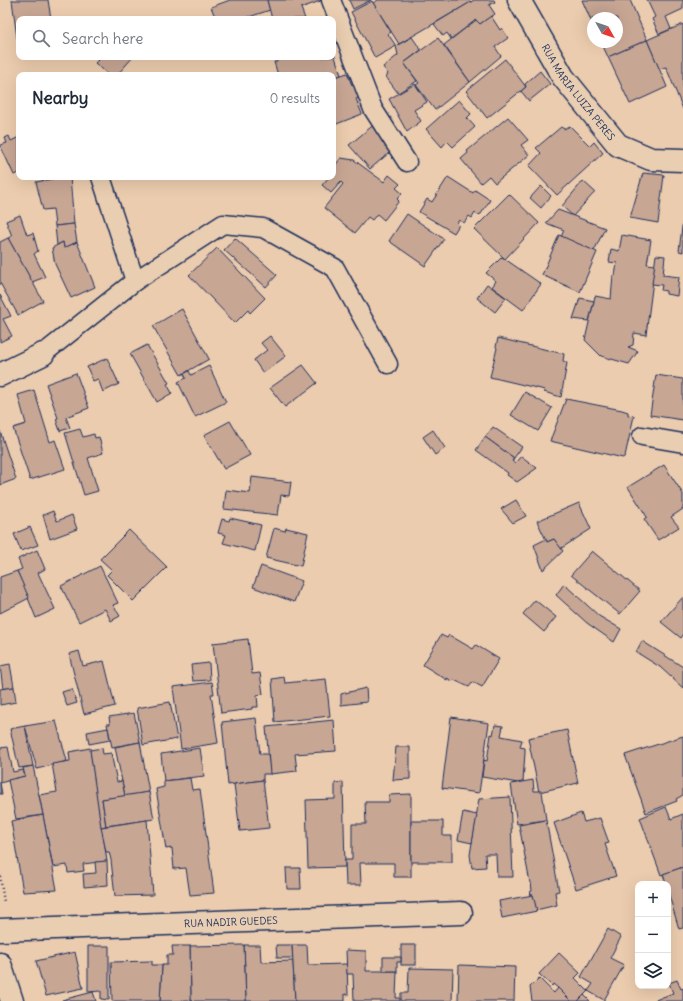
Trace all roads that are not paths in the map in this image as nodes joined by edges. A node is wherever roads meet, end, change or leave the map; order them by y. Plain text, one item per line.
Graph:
1 (331, 0) edge
2 (519, 0) edge
3 (683, 160) edge
4 (407, 162) dead end
5 (102, 180) edge
6 (135, 281) junction
7 (43, 354) joint
8 (388, 364) dead end
9 (0, 375) edge
10 (642, 436) dead end
11 (683, 443) edge
12 (461, 913) dead end
13 (0, 930) edge
14 (0, 964) edge
15 (12, 1001) edge

1 - 4 lane
2 - 3 street, RUA MARIA LUIZA PERES
5 - 6 lane
6 - 7 lane
6 - 8 lane
7 - 9 street
10 - 11 lane
12 - 13 street, RUA NADIR GUEDES
14 - 15 street

